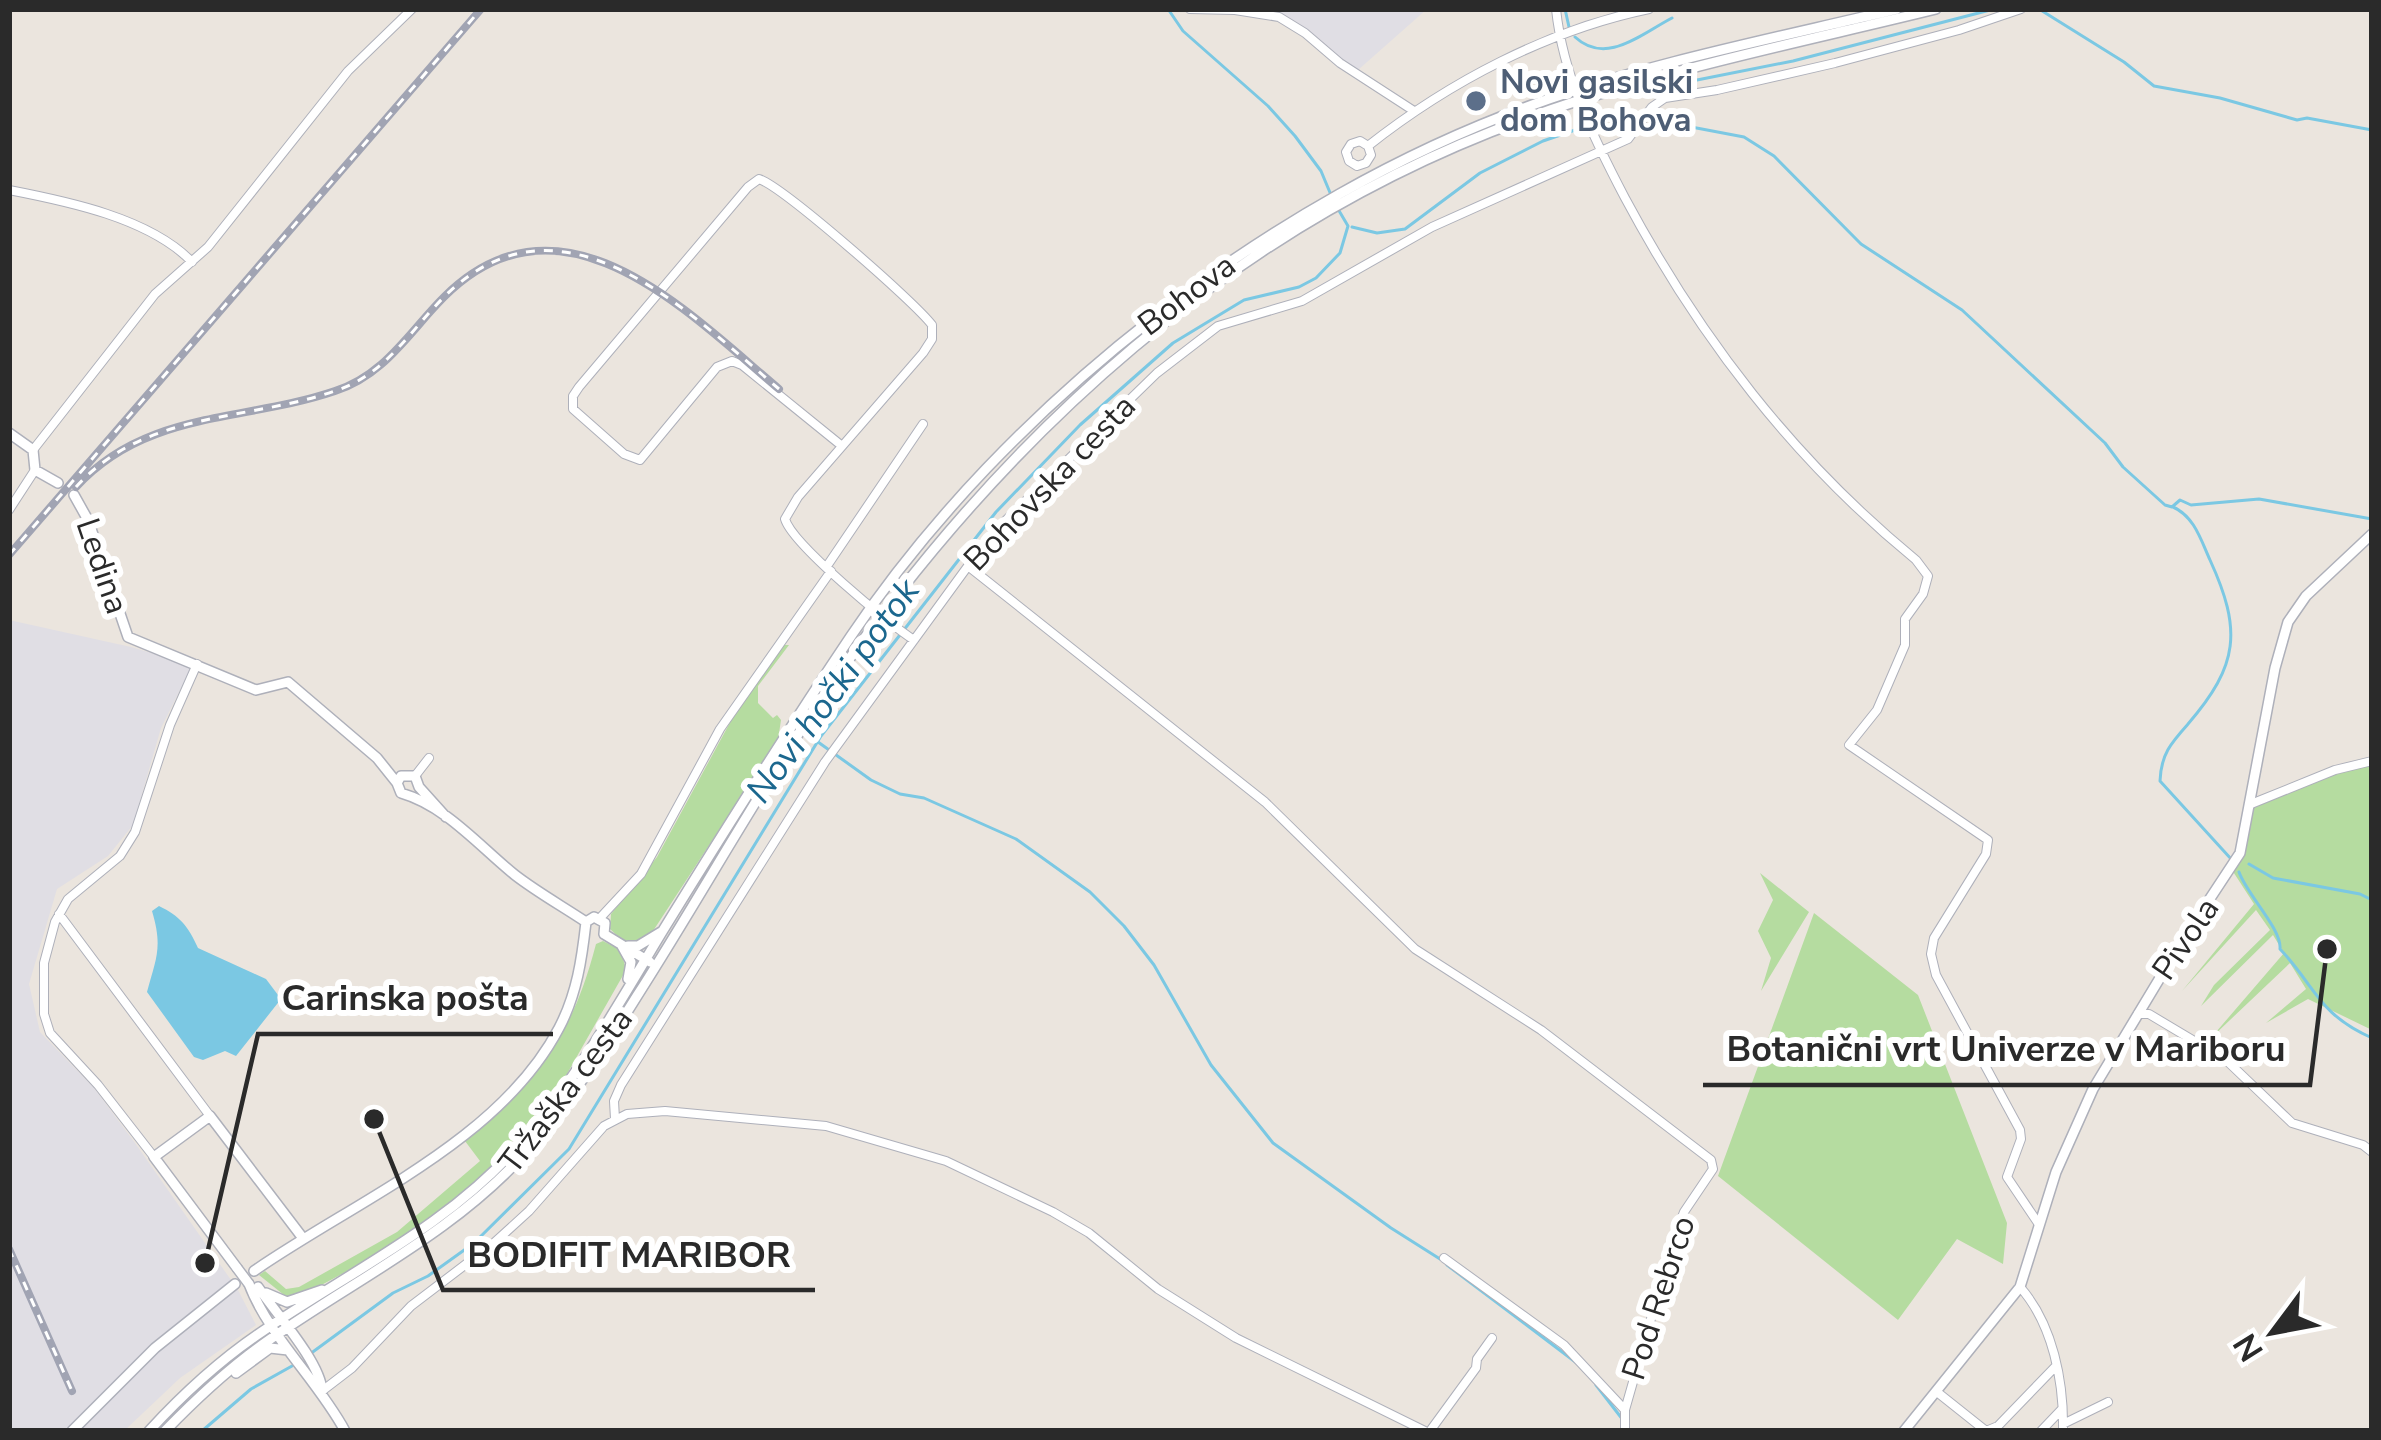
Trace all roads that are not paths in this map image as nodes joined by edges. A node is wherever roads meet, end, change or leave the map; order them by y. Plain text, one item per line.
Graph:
1 (412, 9) edge
2 (1190, 9) edge
3 (1235, 9) edge
4 (1556, 9) edge
5 (1649, 9) edge
6 (1898, 9) edge
7 (1936, 9) edge
8 (2021, 9) edge
9 (1852, 25) junction
10 (1560, 37) junction
11 (1577, 90) junction
12 (1581, 102) junction
13 (1414, 111) junction
14 (1368, 146) dead end
15 (1600, 152) junction
16 (9, 190) edge
17 (1341, 199) junction
18 (191, 262) junction
19 (922, 424) dead end
20 (9, 433) edge
21 (842, 446) junction
22 (33, 450) junction
23 (35, 470) junction
24 (58, 483) dead end
25 (74, 495) dead end
26 (9, 510) edge
27 (2372, 534) edge
28 (968, 566) junction
29 (829, 568) junction
30 (877, 610) junction
31 (912, 639) junction
32 (197, 664) junction
33 (429, 758) dead end
34 (2372, 761) edge
35 (409, 783) junction
36 (2251, 804) junction
37 (59, 914) junction
38 (600, 918) joint
39 (593, 932) junction
40 (663, 932) junction
41 (622, 946) junction
42 (651, 963) junction
43 (618, 1005) junction
44 (2137, 1014) junction
45 (210, 1116) junction
46 (615, 1119) junction
47 (2372, 1152) edge
48 (154, 1157) junction
49 (2038, 1223) junction
50 (302, 1238) junction
51 (1444, 1258) dead end
52 (254, 1271) dead end
53 (235, 1284) dead end
54 (253, 1286) junction
55 (333, 1286) junction
56 (2020, 1287) junction
57 (280, 1326) junction
58 (1492, 1338) dead end
59 (297, 1350) junction
60 (2056, 1366) junction
61 (220, 1379) junction
62 (322, 1391) junction
63 (1937, 1393) junction
64 (2108, 1402) dead end
65 (2063, 1408) junction
66 (1625, 1421) edge
67 (2063, 1428) edge
68 (72, 1431) edge
69 (149, 1431) edge
70 (165, 1431) edge
71 (344, 1431) edge
72 (1428, 1431) edge
73 (1904, 1431) edge
74 (1986, 1431) edge
75 (2041, 1431) edge

1 - 18 street
2 - 3 street
3 - 13 street
4 - 10 street
5 - 10 street
6 - 9 main road
7 - 9 main road
8 - 15 street, Bohovska cesta
9 - 11 main road, Bohova
9 - 12 main road, Bohova
10 - 11 street
10 - 13 street
11 - 12 street
11 - 17 main road, Bohova
12 - 15 street
12 - 17 main road, Bohova
13 - 14 street
15 - 28 street, Bohovska cesta
15 - 49 street
16 - 18 street
17 - 30 main road, Bohova
18 - 22 street
19 - 29 street
20 - 22 main road
21 - 21 street
21 - 29 street
22 - 23 main road
23 - 24 main road, Ledina
23 - 26 street
25 - 32 main road, Ledina
27 - 36 main road, Pivola
28 - 31 street, Bohovska cesta
28 - 66 street, Pod Rebrco
29 - 30 street
29 - 38 street
30 - 31 street
30 - 40 main road, Tržaška cesta
30 - 42 main road, Tržaška cesta
31 - 46 street, Bohovska cesta
32 - 35 main road
32 - 37 street
33 - 35 street
34 - 36 street
35 - 39 main road
36 - 44 main road, Pivola
37 - 45 street
37 - 48 street
38 - 39 main road
39 - 41 main road
39 - 50 main road, Tržaška cesta
40 - 41 main road
40 - 42 main road, Tržaška cesta
41 - 42 main road
41 - 43 main road
42 - 43 main road, Tržaška cesta
42 - 57 main road, Tržaška cesta
43 - 55 main road, Tržaška cesta
44 - 47 street, Pivola
44 - 49 main road
45 - 48 main road
45 - 50 main road
46 - 62 street, Bohovska cesta
46 - 72 street
48 - 54 main road, bridge
49 - 56 main road
50 - 52 main road, Tržaška cesta
51 - 66 street
53 - 68 main road
54 - 55 main road
54 - 57 main road
55 - 57 main road, Tržaška cesta
56 - 60 street
56 - 63 main road
57 - 59 main road
57 - 61 main road, Tržaška cesta
57 - 69 main road, Tržaška cesta
58 - 72 street
59 - 61 main road
59 - 62 main road
60 - 65 street
60 - 74 street
61 - 70 main road, Tržaška cesta
62 - 71 main road
63 - 73 main road
63 - 74 street
64 - 67 street
65 - 67 street
65 - 75 street

